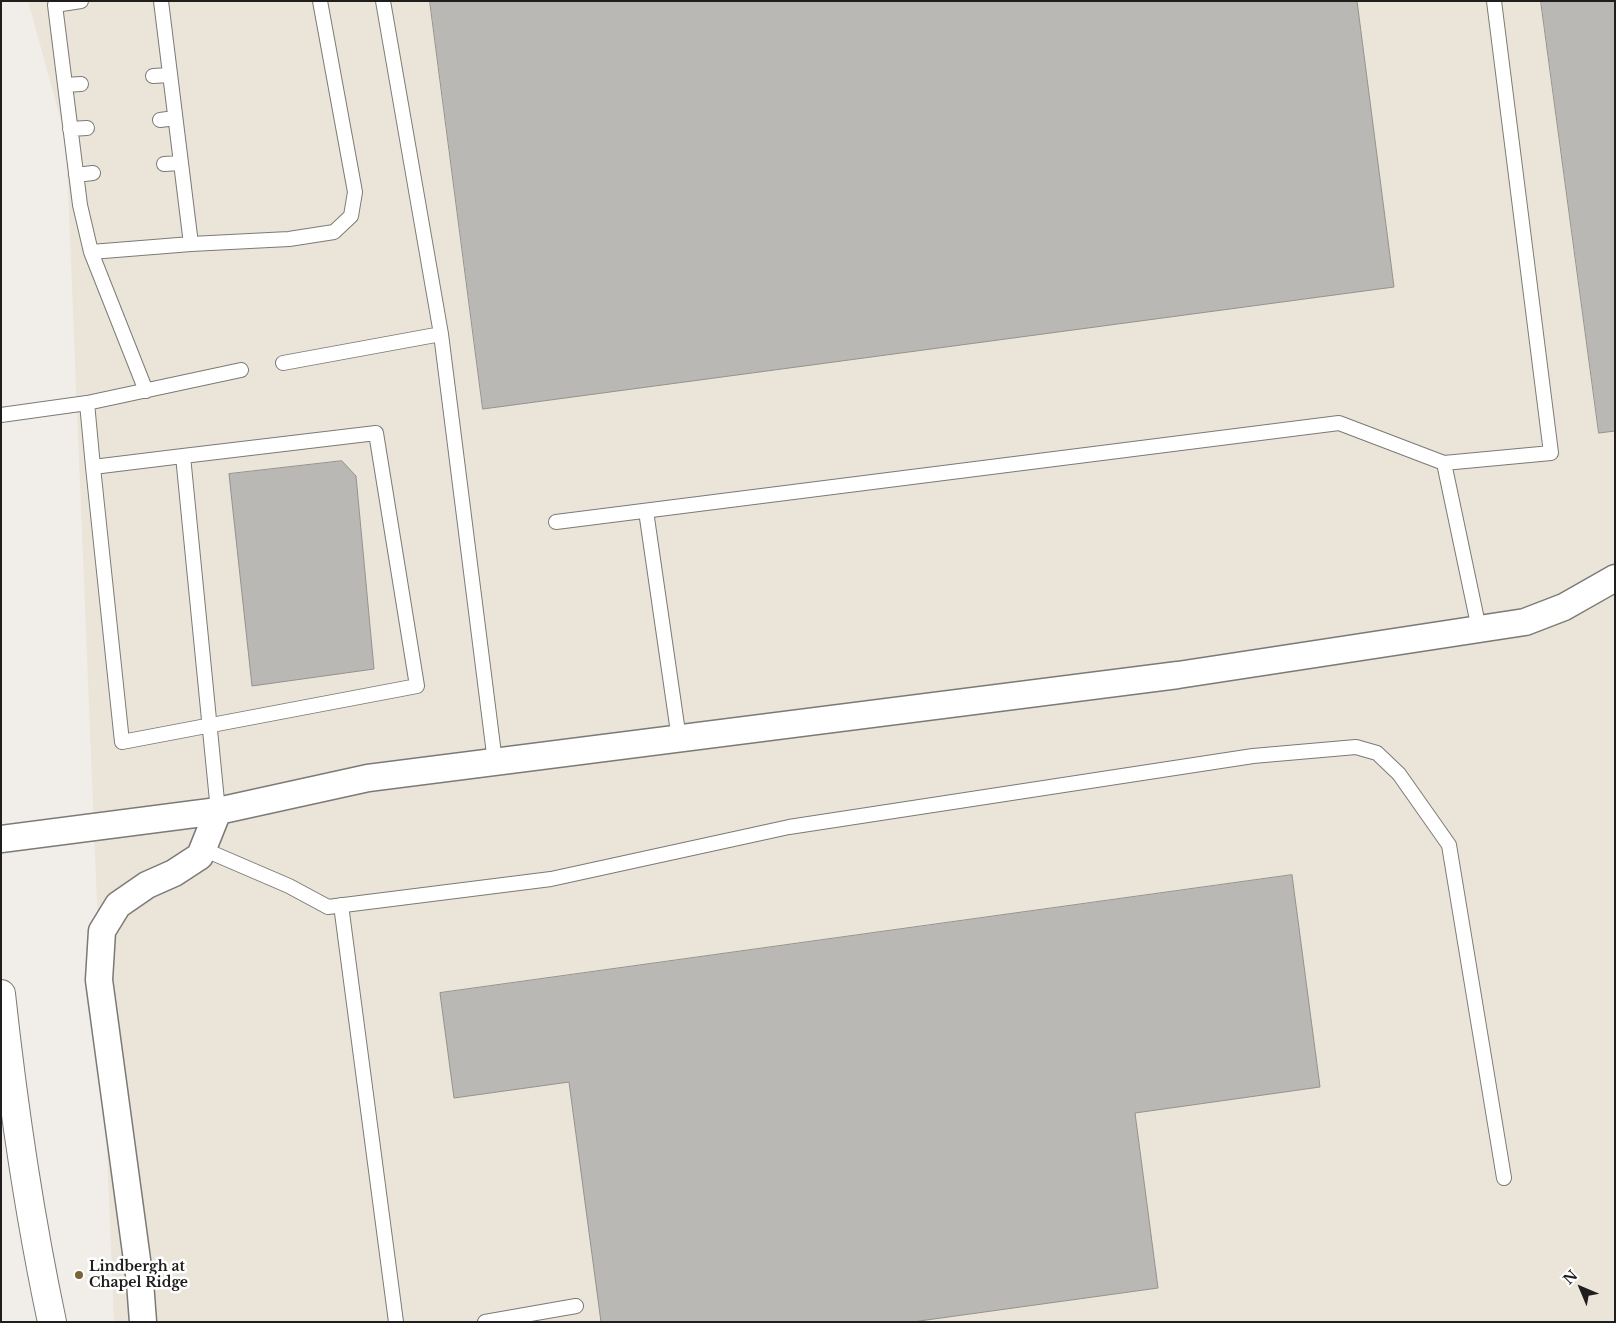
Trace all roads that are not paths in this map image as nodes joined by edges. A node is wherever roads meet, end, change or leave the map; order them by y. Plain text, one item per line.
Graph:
1 (81, 1) edge
2 (161, 1) edge
3 (320, 1) edge
4 (383, 1) edge
5 (1494, 1) edge
6 (170, 74) junction
7 (153, 76) dead end
8 (81, 84) dead end
9 (65, 85) junction
10 (175, 118) junction
11 (160, 120) dead end
12 (87, 128) dead end
13 (70, 129) junction
14 (181, 163) junction
15 (164, 164) dead end
16 (93, 172) dead end
17 (76, 175) junction
18 (191, 244) junction
19 (91, 252) junction
20 (441, 334) junction
21 (282, 363) dead end
22 (242, 370) dead end
23 (146, 391) junction
24 (87, 403) junction
25 (1, 415) edge
26 (182, 456) junction
27 (1444, 463) junction
28 (93, 467) junction
29 (646, 511) junction
30 (556, 522) dead end
31 (1615, 578) edge
32 (1479, 629) junction
33 (209, 726) junction
34 (679, 739) junction
35 (495, 762) junction
36 (218, 811) junction
37 (1, 839) edge
38 (203, 849) junction
39 (341, 905) junction
40 (1, 994) edge
41 (1504, 1178) dead end
42 (576, 1306) dead end
43 (52, 1322) edge
44 (143, 1322) edge
45 (396, 1322) edge
46 (485, 1322) edge

1 - 9 lane
2 - 6 lane
3 - 18 lane
4 - 20 lane
5 - 27 lane
6 - 7 lane
6 - 10 lane
8 - 9 lane
9 - 13 lane
10 - 11 lane
10 - 14 lane
12 - 13 lane
13 - 17 lane
14 - 15 lane
14 - 18 lane
16 - 17 lane
17 - 19 lane
18 - 19 lane
19 - 23 lane
20 - 21 lane
20 - 35 lane
22 - 23 lane
23 - 24 lane
24 - 25 lane
24 - 28 lane
26 - 28 lane
26 - 33 lane
26 - 33 lane
27 - 29 lane
27 - 32 lane
28 - 33 lane
29 - 30 lane
29 - 34 lane
31 - 32 street
32 - 34 street
33 - 36 lane
34 - 35 street
35 - 36 street
36 - 37 street
36 - 38 street
38 - 39 lane
38 - 44 street
39 - 41 lane
39 - 45 lane
40 - 43 highway
42 - 46 lane

